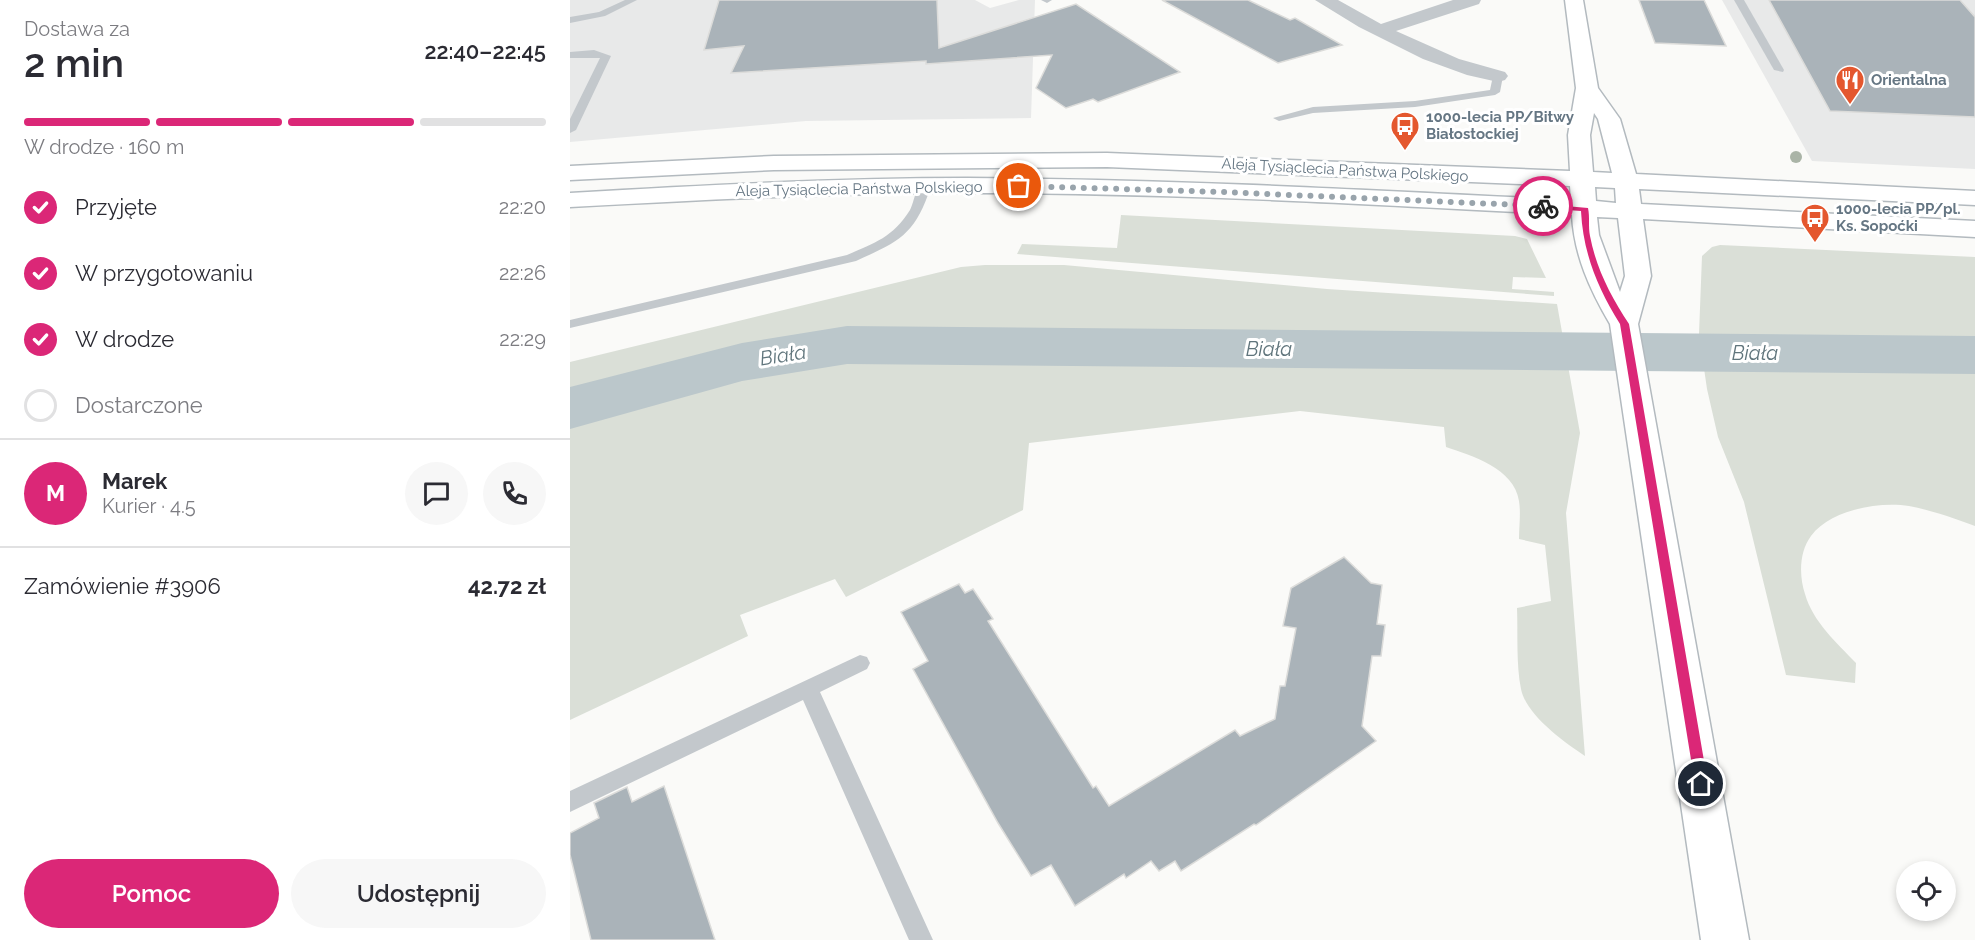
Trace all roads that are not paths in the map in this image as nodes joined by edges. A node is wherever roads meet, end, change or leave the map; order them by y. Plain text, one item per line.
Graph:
1 (632, 0) edge
2 (1324, 0) edge
3 (1472, 0) edge
4 (1574, 0) edge
5 (1739, 0) edge
6 (570, 20) edge
7 (1378, 29) junction
8 (570, 55) edge
9 (1779, 70) dead end
10 (1498, 76) joint
11 (1587, 88) junction
12 (586, 99) junction
13 (570, 100) edge
14 (1279, 118) dead end
15 (570, 130) edge
16 (1300, 167) junction
17 (570, 173) edge
18 (1583, 179) junction
19 (1626, 182) junction
20 (925, 186) junction
21 (1286, 194) junction
22 (1967, 198) edge
23 (570, 200) edge
24 (1585, 209) junction
25 (1630, 212) junction
26 (1973, 229) edge
27 (570, 324) edge
28 (1625, 328) junction
29 (860, 663) dead end
30 (808, 688) junction
31 (570, 802) edge
32 (921, 940) edge
33 (1725, 940) edge

1 - 6 lane
2 - 7 street
3 - 7 street
4 - 11 main road
5 - 9 lane
7 - 10 street
8 - 12 lane
10 - 14 lane
11 - 18 main road
11 - 19 main road
12 - 13 lane
12 - 15 lane
16 - 17 main road, Aleja Tysiąclecia Państwa Polskiego
16 - 18 main road, Aleja Tysiąclecia Państwa Polskiego
16 - 21 main road
18 - 19 main road, Aleja Tysiąclecia Państwa Polskiego
18 - 24 main road
19 - 22 main road, Aleja Tysiąclecia Państwa Polskiego
19 - 25 main road
20 - 21 main road, Aleja Tysiąclecia Państwa Polskiego
20 - 23 main road, Aleja Tysiąclecia Państwa Polskiego
20 - 27 lane
21 - 24 main road, Aleja Tysiąclecia Państwa Polskiego
22 - 26 main road
24 - 25 main road, Aleja Tysiąclecia Państwa Polskiego
24 - 28 main road
25 - 26 main road, Aleja Tysiąclecia Państwa Polskiego
25 - 28 main road
28 - 33 main road
29 - 30 lane
30 - 31 lane
30 - 32 lane

